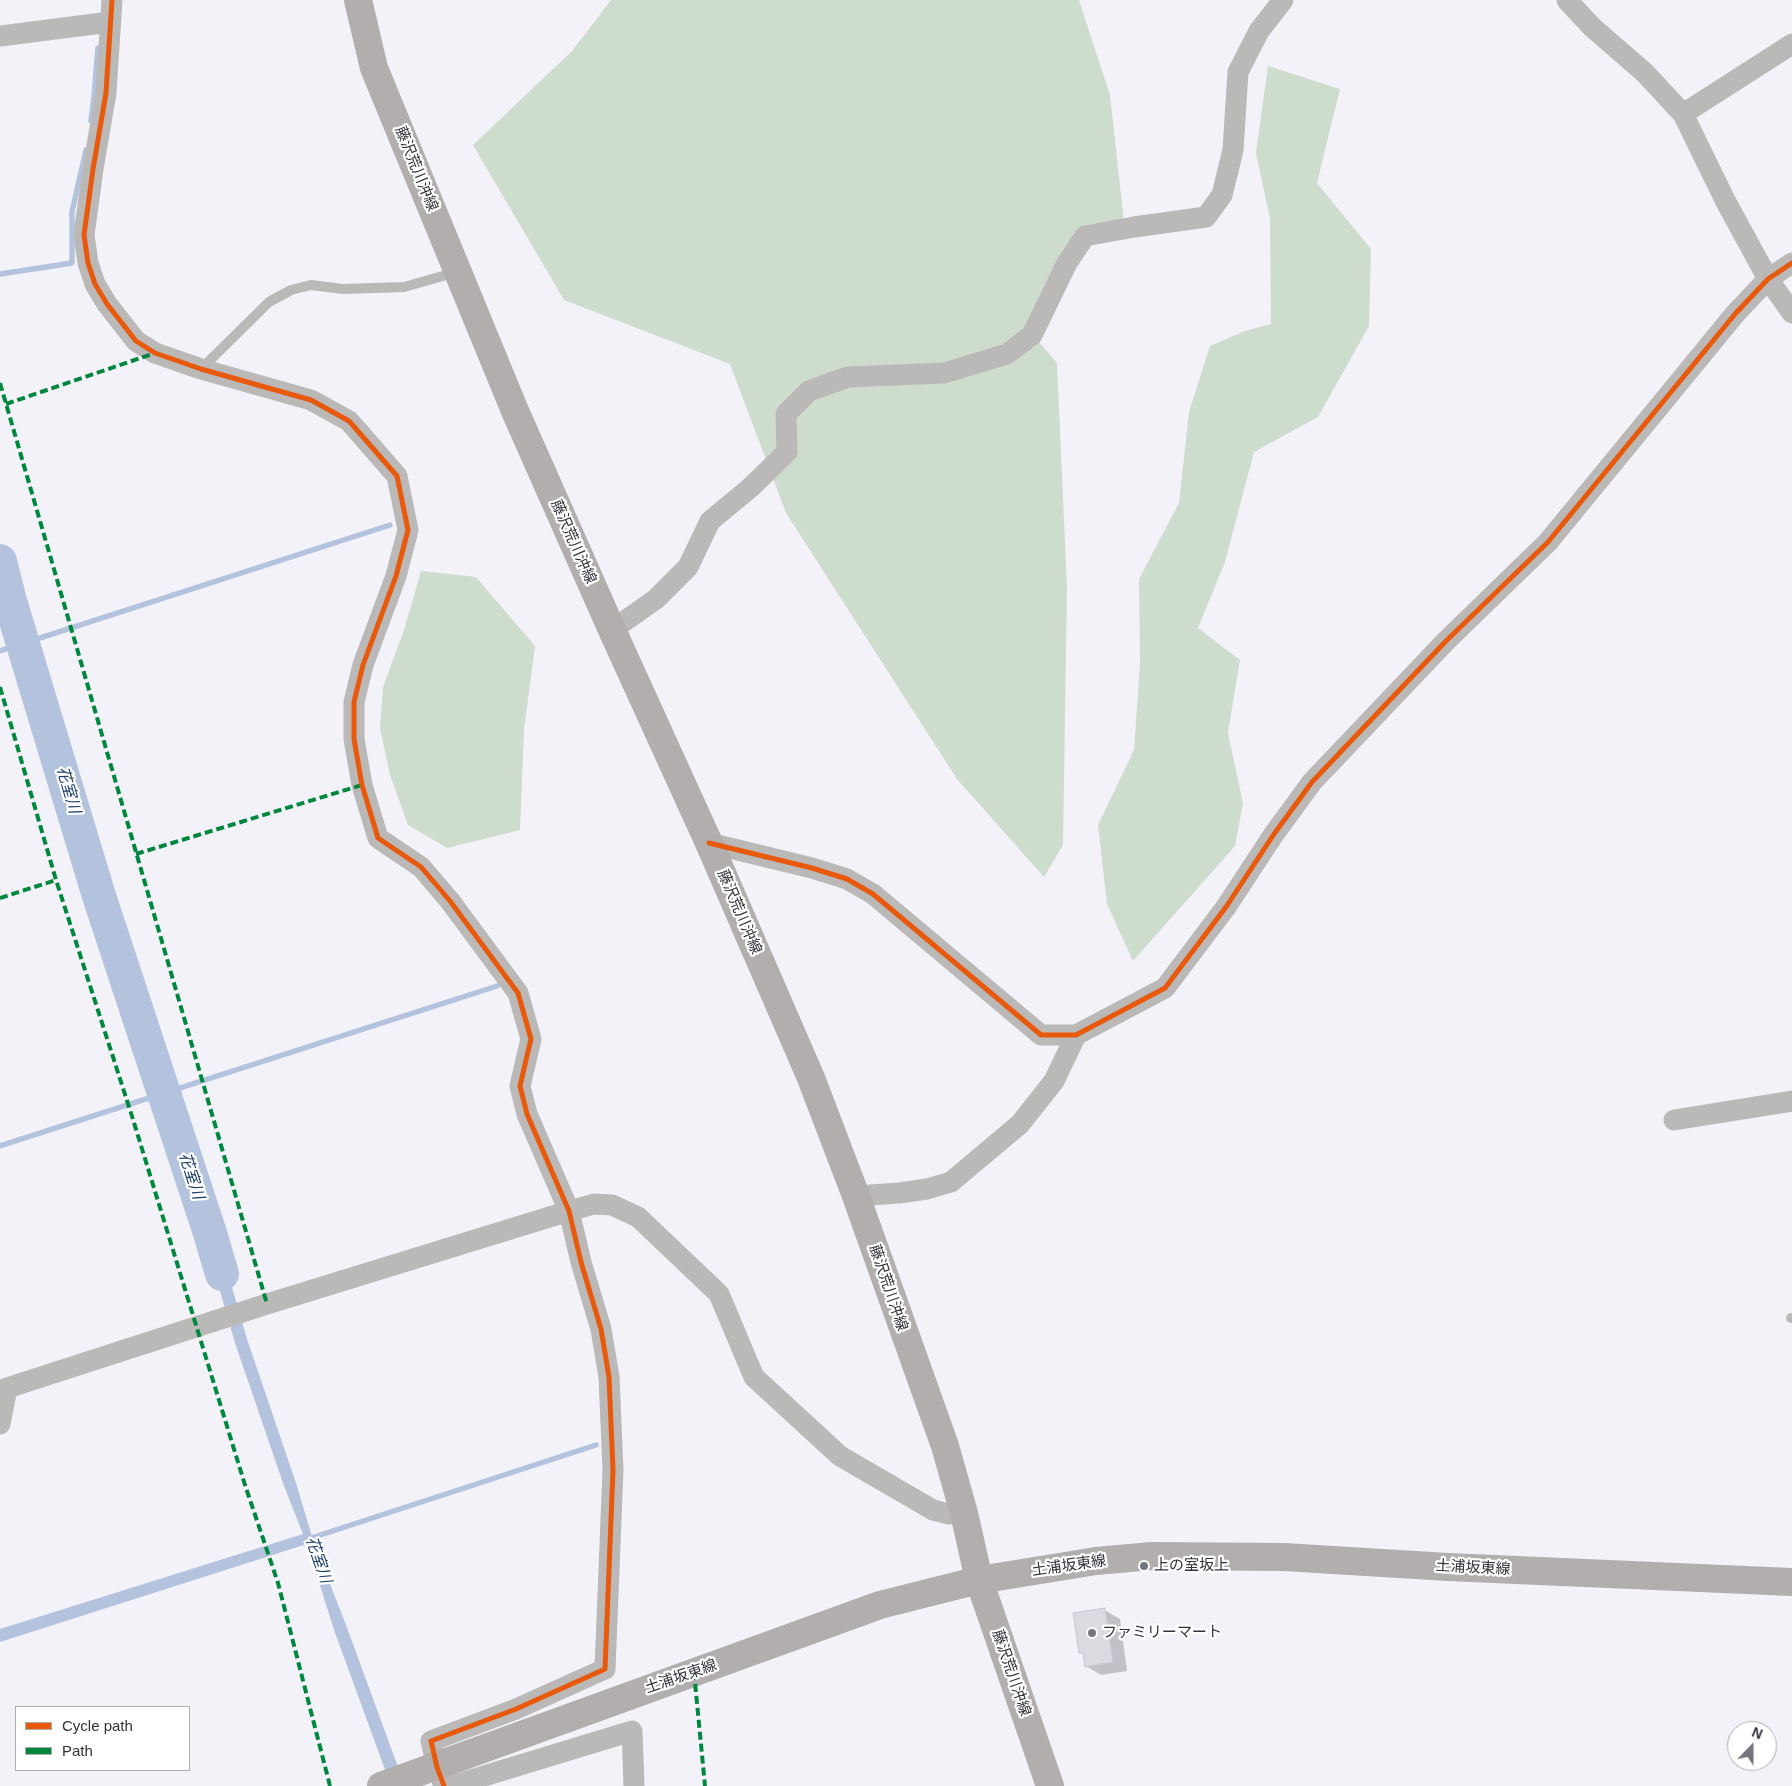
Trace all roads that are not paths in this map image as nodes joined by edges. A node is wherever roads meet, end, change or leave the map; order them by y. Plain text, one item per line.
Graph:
1 (112, 0) edge
2 (358, 0) edge
3 (1283, 0) edge
4 (1567, 0) edge
5 (110, 22) junction
6 (0, 36) edge
7 (1792, 44) edge
8 (1683, 114) junction
9 (1792, 263) edge
10 (458, 272) junction
11 (1768, 279) junction
12 (1792, 313) edge
13 (202, 369) junction
14 (612, 630) junction
15 (709, 843) junction
16 (1076, 1036) junction
17 (1792, 1101) edge
18 (1674, 1120) dead end
19 (856, 1196) junction
20 (569, 1211) junction
21 (0, 1424) edge
22 (964, 1513) junction
23 (979, 1580) junction
24 (1792, 1582) edge
25 (440, 1777) edge
26 (382, 1786) edge
27 (634, 1786) edge
28 (1050, 1786) edge

1 - 5 street
2 - 10 main road, 藤沢荒川沖線
3 - 14 street
4 - 8 street
5 - 6 street
5 - 13 street
7 - 8 street
8 - 11 street
9 - 11 street
10 - 13 lane
10 - 14 main road, 藤沢荒川沖線
11 - 12 street
11 - 16 street
13 - 20 street
14 - 15 main road, 藤沢荒川沖線
15 - 16 street
15 - 19 main road, 藤沢荒川沖線
16 - 19 street
17 - 18 street
19 - 22 main road, 藤沢荒川沖線
20 - 21 street
20 - 22 street
20 - 25 street
22 - 23 main road, 藤沢荒川沖線
23 - 24 main road, 土浦坂東線
23 - 25 main road, 土浦坂東線
23 - 28 main road, 藤沢荒川沖線
25 - 26 main road, 土浦坂東線
25 - 27 street

